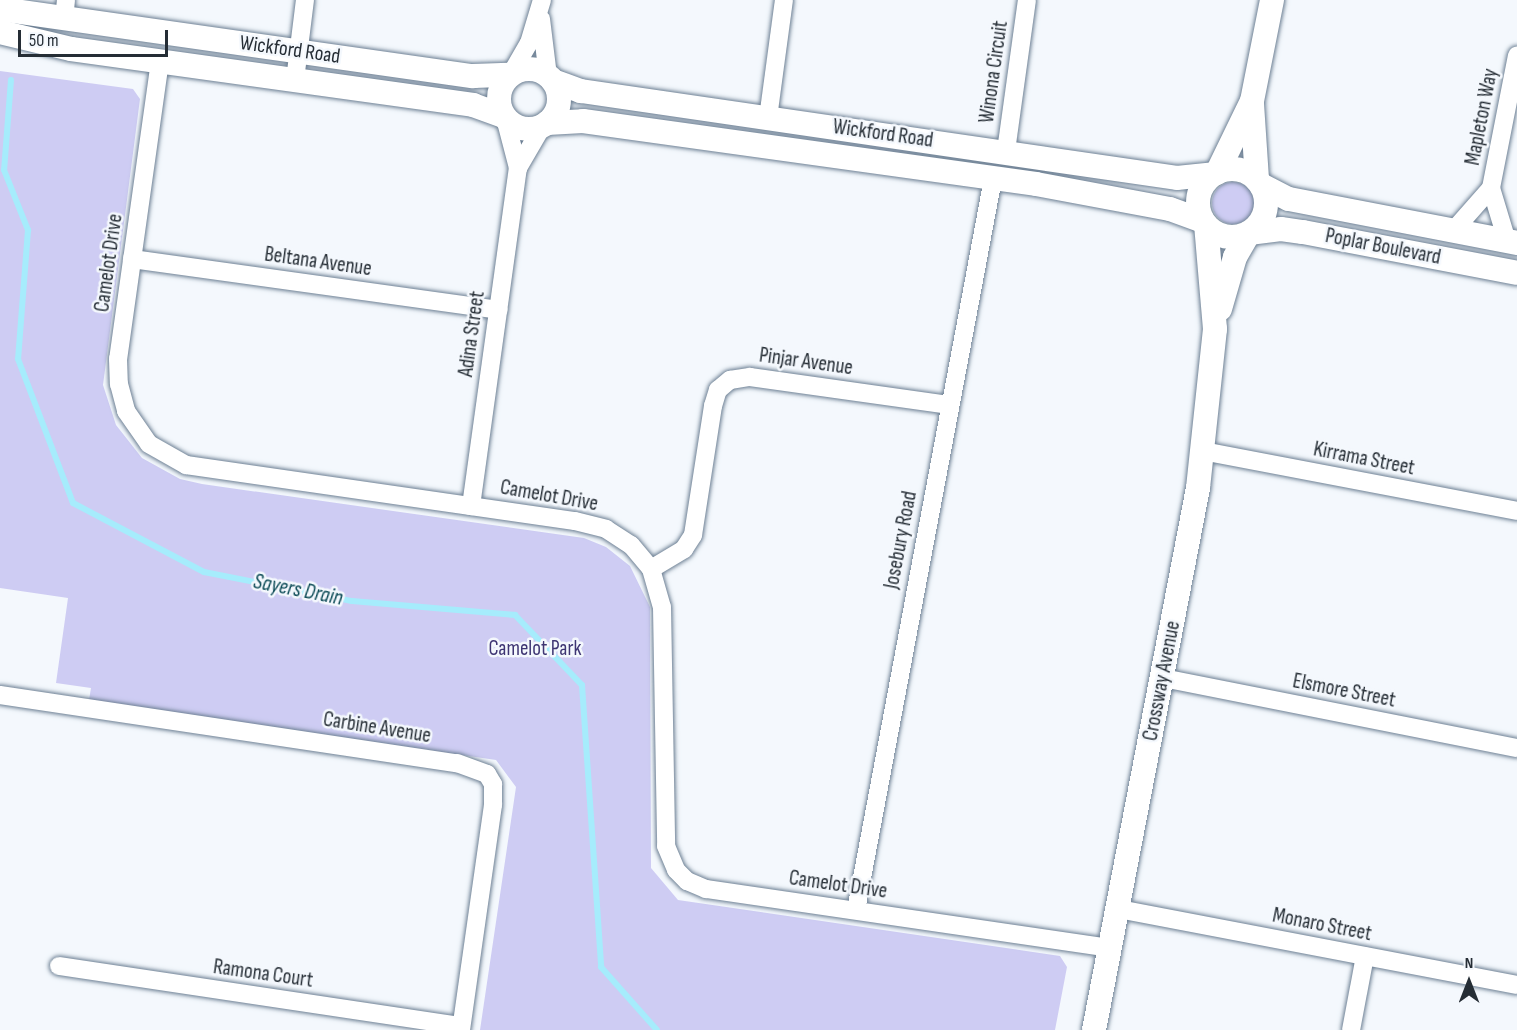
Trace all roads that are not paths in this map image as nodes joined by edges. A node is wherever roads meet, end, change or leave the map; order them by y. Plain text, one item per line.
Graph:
1 (305, 0) edge
2 (784, 0) edge
3 (1027, 0) edge
4 (1272, 0) edge
5 (541, 6) edge
6 (0, 9) edge
7 (65, 9) edge
8 (0, 32) edge
9 (298, 52) junction
10 (1517, 56) edge
11 (160, 61) junction
12 (510, 74) junction
13 (551, 78) junction
14 (296, 80) junction
15 (1252, 101) junction
16 (505, 117) junction
17 (768, 118) junction
18 (545, 124) junction
19 (765, 146) junction
20 (1006, 151) junction
21 (518, 168) junction
22 (1216, 173) junction
23 (993, 179) junction
24 (1259, 182) junction
25 (1491, 188) junction
26 (1205, 223) junction
27 (1454, 230) junction
28 (1249, 233) junction
29 (1512, 242) edge
30 (132, 259) junction
31 (1517, 273) edge
32 (498, 310) junction
33 (1215, 329) junction
34 (950, 405) junction
35 (1203, 451) junction
36 (471, 506) junction
37 (1517, 511) edge
38 (651, 569) junction
39 (1163, 678) junction
40 (0, 695) edge
41 (1517, 748) edge
42 (1119, 909) junction
43 (856, 910) junction
44 (1111, 948) junction
45 (1365, 956) junction
46 (59, 966) dead end
47 (1517, 985) edge
48 (461, 1028) edge
49 (1094, 1030) edge
50 (1351, 1030) edge

1 - 9 street
2 - 17 street
3 - 20 street, Winona Circuit
4 - 15 street
5 - 12 street
5 - 13 street
6 - 7 street, Wickford Road
7 - 9 street, Wickford Road
8 - 11 street, Wickford Road
9 - 12 street, Wickford Road
9 - 14 street
10 - 25 street, Mapleton Way
11 - 14 street, Wickford Road
11 - 30 street, Camelot Drive
12 - 13 street
12 - 16 street
13 - 17 street, Wickford Road
13 - 18 street
14 - 16 street, Wickford Road
15 - 22 street
15 - 24 street
16 - 18 street
16 - 21 street, Adina Street
17 - 19 street
17 - 20 street, Wickford Road
18 - 19 street, Wickford Road
18 - 21 street, Adina Street
19 - 23 street, Wickford Road
20 - 22 street, Wickford Road
21 - 32 street, Adina Street
22 - 24 street
22 - 26 street
23 - 26 street, Wickford Road
23 - 34 street, Josebury Road
24 - 27 street, Poplar Boulevard
24 - 28 street
25 - 27 street, Mapleton Way
25 - 29 street, Mapleton Way
26 - 28 street
26 - 33 street, Crossway Avenue
27 - 29 street, Poplar Boulevard
28 - 31 street, Poplar Boulevard
28 - 33 street, Crossway Avenue
30 - 32 street, Beltana Avenue
30 - 36 street, Camelot Drive
32 - 36 street, Adina Street
33 - 35 street, Crossway Avenue
34 - 38 street, Pinjar Avenue
34 - 43 street, Josebury Road
35 - 37 street, Kirrama Street
35 - 39 street, Crossway Avenue
36 - 38 street, Camelot Drive
38 - 43 street, Camelot Drive
39 - 41 street, Elsmore Street
39 - 42 street, Crossway Avenue
40 - 48 street, Carbine Avenue
42 - 44 street, Crossway Avenue
42 - 45 street, Monaro Street
43 - 44 street, Camelot Drive
44 - 49 street, Crossway Avenue
45 - 47 street, Monaro Street
45 - 50 street
46 - 48 street, Ramona Court

